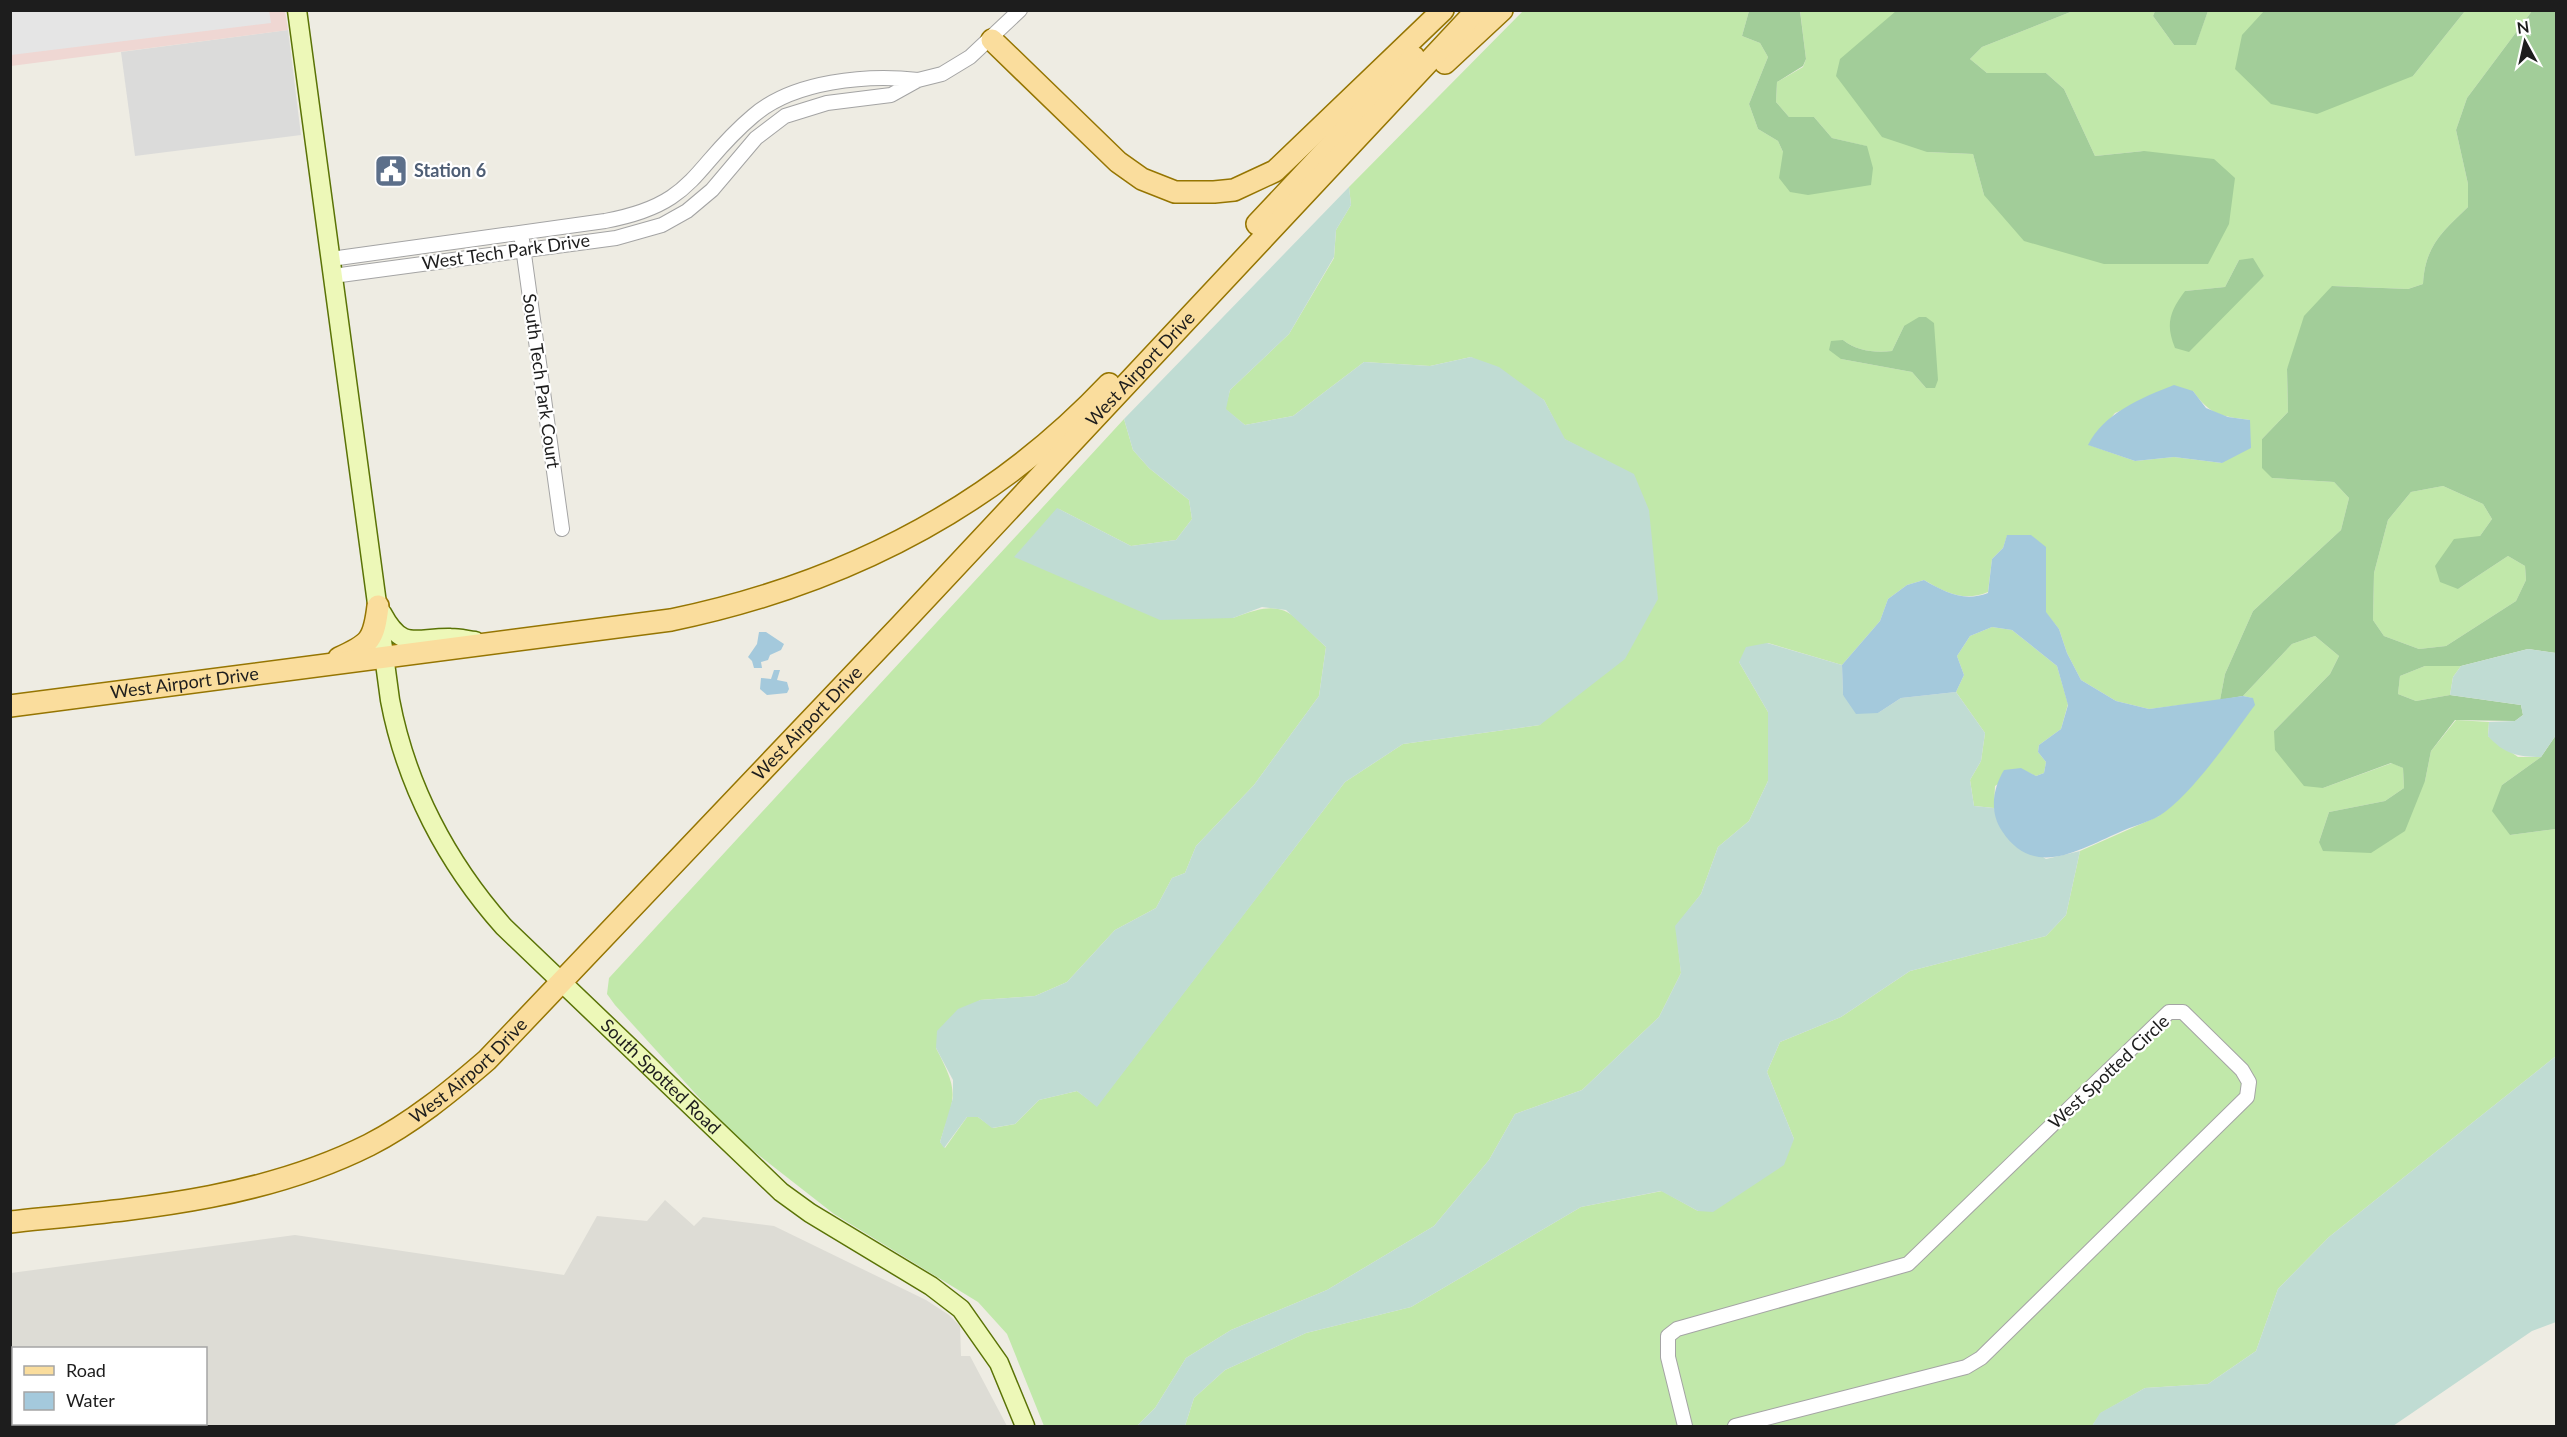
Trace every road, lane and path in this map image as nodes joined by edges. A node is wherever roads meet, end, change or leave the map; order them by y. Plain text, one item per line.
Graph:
1 (297, 10) edge
2 (1020, 10) edge
3 (1443, 10) edge
4 (1457, 10) edge
5 (1477, 10) edge
6 (1502, 10) edge
7 (992, 40) junction
8 (918, 80) junction
9 (777, 100) junction
10 (785, 116) junction
11 (1344, 153) junction
12 (668, 201) junction
13 (677, 218) junction
14 (521, 233) junction
15 (523, 249) junction
16 (332, 268) junction
17 (562, 529) dead end
18 (378, 606) junction
19 (495, 644) junction
20 (385, 657) junction
21 (321, 666) junction
22 (10, 706) edge
23 (560, 982) junction
24 (10, 1222) edge
25 (1025, 1426) edge
26 (1685, 1426) edge
27 (1735, 1426) edge

1 - 16 main road, South Spotted Road
2 - 7 street, West Tech Park Drive
3 - 7 main road
4 - 19 main road, West Airport Drive
5 - 11 main road, West Airport Drive
6 - 11 main road
7 - 8 street, West Tech Park Drive
8 - 9 street, West Tech Park Drive
8 - 10 street, West Tech Park Drive
9 - 10 street
9 - 12 street, West Tech Park Drive
10 - 13 street, West Tech Park Drive
11 - 23 main road, West Airport Drive
12 - 13 street
12 - 14 street, West Tech Park Drive
13 - 15 street, West Tech Park Drive
14 - 15 street, South Tech Park Court
14 - 16 street, West Tech Park Drive
15 - 16 street, West Tech Park Drive
15 - 17 street, South Tech Park Court
16 - 18 main road, South Spotted Road
18 - 19 main road
18 - 20 main road, South Spotted Road
18 - 21 main road
19 - 20 main road, West Airport Drive
20 - 21 main road, West Airport Drive
20 - 23 main road, South Spotted Road
21 - 22 main road, West Airport Drive
23 - 24 main road, West Airport Drive
23 - 25 main road, South Spotted Road
26 - 27 street, West Spotted Circle

